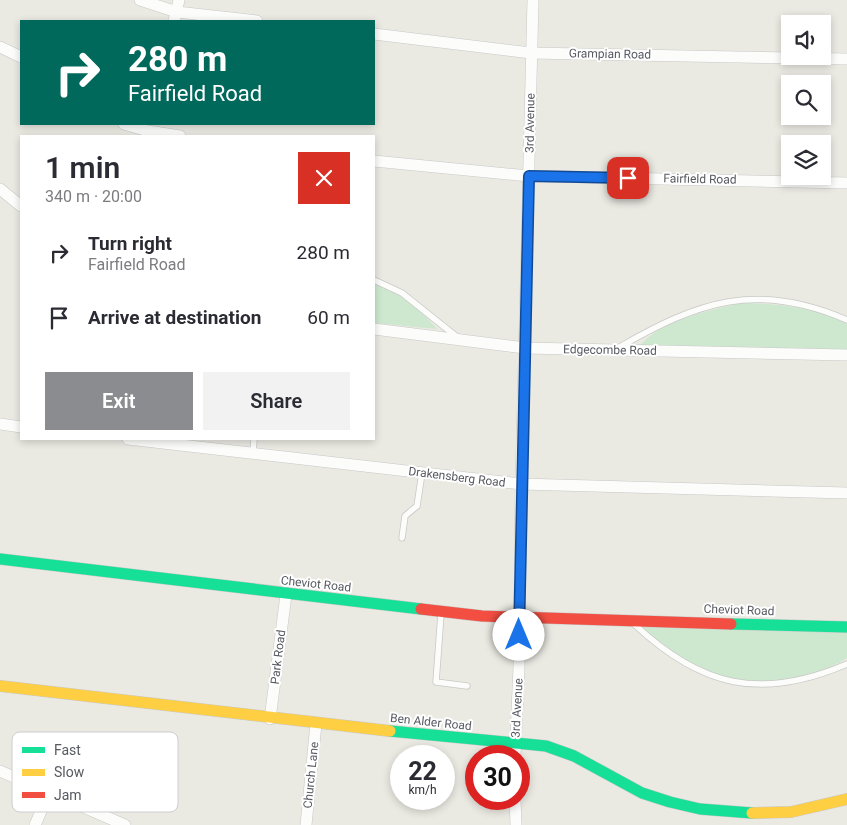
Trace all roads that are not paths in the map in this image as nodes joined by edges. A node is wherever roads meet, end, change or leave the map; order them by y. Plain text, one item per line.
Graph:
1 (140, 0) edge
2 (533, 0) edge
3 (177, 11) edge
4 (249, 20) edge
5 (375, 34) edge
6 (0, 47) edge
7 (532, 53) junction
8 (20, 57) edge
9 (847, 59) edge
10 (128, 125) edge
11 (149, 130) edge
12 (175, 135) edge
13 (375, 161) edge
14 (529, 176) junction
15 (847, 183) edge
16 (0, 189) edge
17 (20, 205) edge
18 (375, 280) edge
19 (847, 320) edge
20 (375, 329) edge
21 (460, 340) junction
22 (525, 348) junction
23 (616, 350) junction
24 (847, 355) edge
25 (0, 424) edge
26 (20, 427) edge
27 (137, 440) edge
28 (254, 440) edge
29 (253, 453) junction
30 (422, 473) junction
31 (521, 484) junction
32 (847, 492) edge
33 (402, 538) dead end
34 (0, 559) edge
35 (286, 595) junction
36 (442, 612) junction
37 (519, 618) junction
38 (631, 621) junction
39 (847, 627) edge
40 (847, 664) edge
41 (0, 686) edge
42 (467, 686) dead end
43 (270, 719) junction
44 (316, 724) junction
45 (515, 744) junction
46 (0, 771) edge
47 (12, 776) edge
48 (847, 800) edge
49 (515, 810) edge
50 (41, 812) edge
51 (94, 812) edge
52 (35, 825) edge
53 (125, 825) edge
54 (306, 825) edge
55 (516, 825) edge

1 - 3 street
2 - 7 street, 3rd Avenue
3 - 4 street
5 - 7 street, Grampian Road
6 - 8 street
7 - 9 street, Grampian Road
7 - 14 street, 3rd Avenue
10 - 11 street
11 - 12 street
13 - 14 street, Fairfield Road
14 - 15 street, Fairfield Road
14 - 22 street, 3rd Avenue
16 - 17 street
18 - 21 lane
19 - 23 lane
20 - 21 street, Edgecombe Road
21 - 22 street, Edgecombe Road
22 - 23 street, Edgecombe Road
22 - 31 street, 3rd Avenue
23 - 24 street, Edgecombe Road
25 - 26 street
27 - 29 street, Drakensberg Road
28 - 29 lane
29 - 30 street, Drakensberg Road
30 - 31 street, Drakensberg Road
30 - 33 lane
31 - 32 street, Drakensberg Road
31 - 37 street, 3rd Avenue
34 - 35 street, Cheviot Road
35 - 36 street, Cheviot Road
35 - 43 street, Park Road
36 - 37 street, Cheviot Road
36 - 42 lane
37 - 38 street, Cheviot Road
37 - 45 street, 3rd Avenue
38 - 39 street, Cheviot Road
38 - 40 lane
41 - 43 street, Ben Alder Road
43 - 44 street, Ben Alder Road
44 - 45 street, Ben Alder Road
44 - 54 street, Church Lane
45 - 48 street, Ben Alder Road
46 - 47 street
49 - 55 street
50 - 52 street
51 - 53 street

